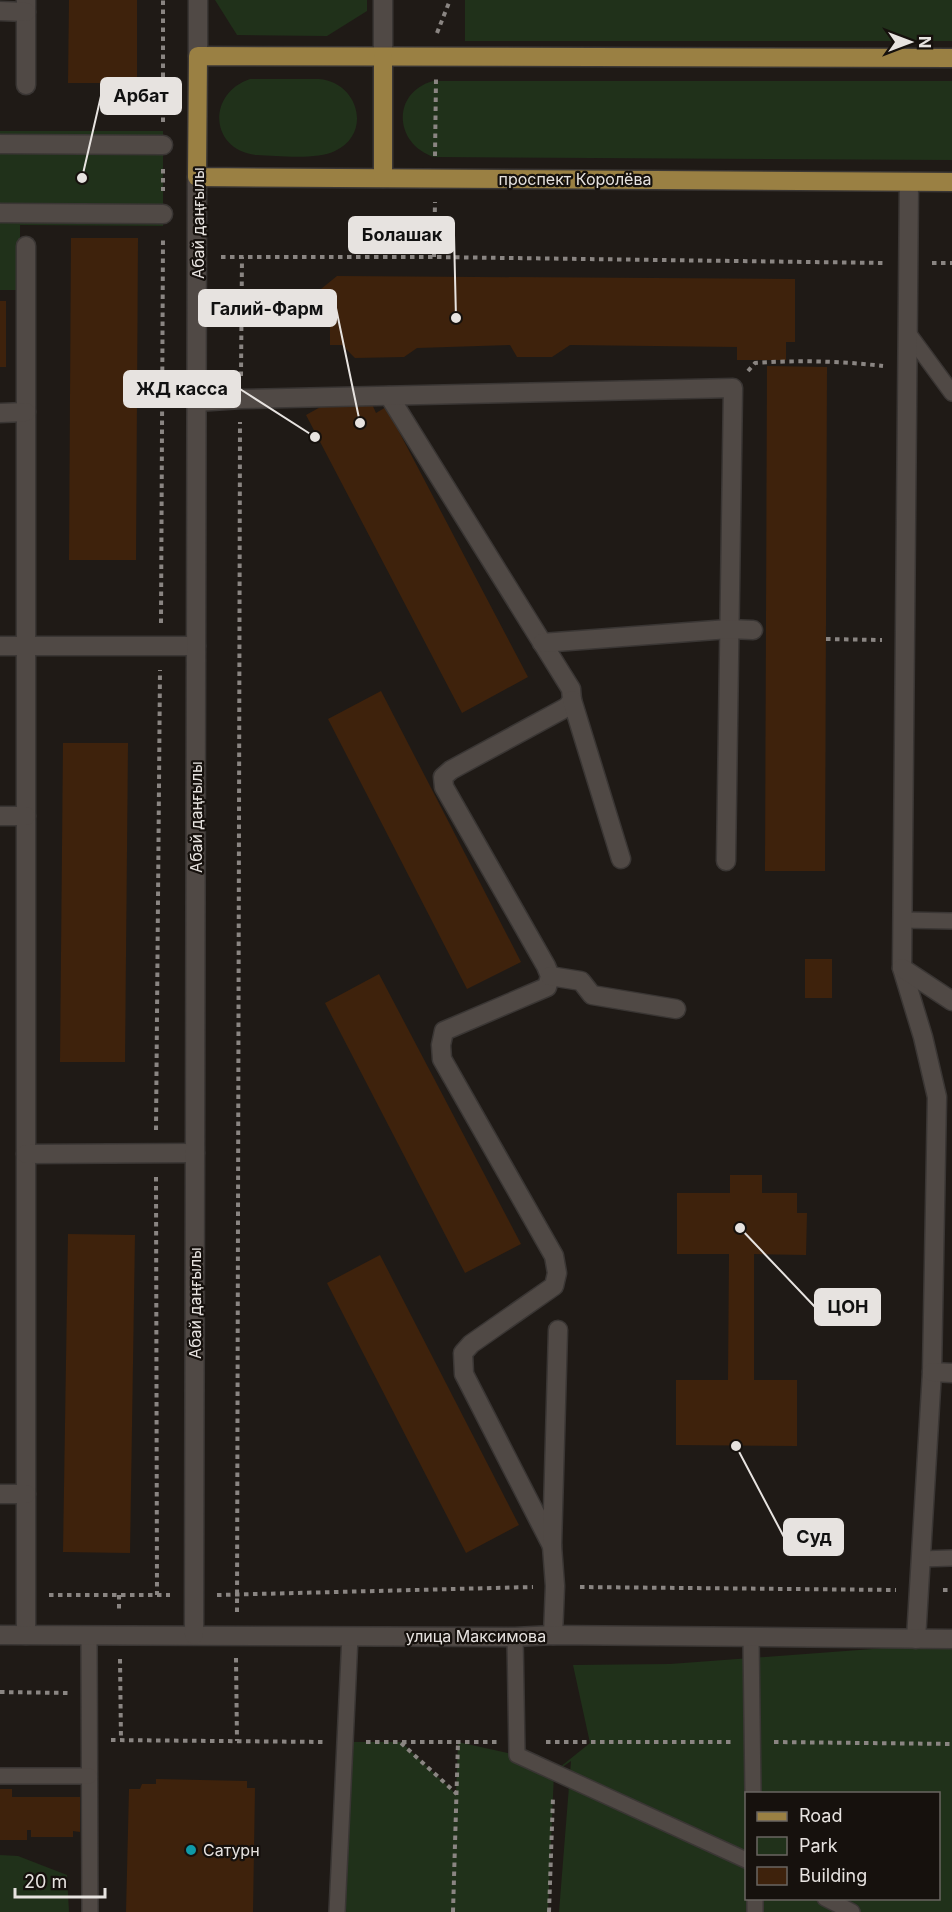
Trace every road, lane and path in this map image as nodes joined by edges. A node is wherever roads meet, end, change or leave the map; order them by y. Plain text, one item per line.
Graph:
1 (164, 0) edge
2 (198, 0) edge
3 (383, 0) edge
4 (450, 0) edge
5 (26, 6) edge
6 (0, 11) edge
7 (198, 56) junction
8 (383, 57) junction
9 (436, 57) junction
10 (952, 58) edge
11 (26, 85) dead end
12 (0, 144) edge
13 (163, 145) junction
14 (197, 177) junction
15 (383, 178) junction
16 (435, 178) junction
17 (909, 182) junction
18 (952, 182) edge
19 (0, 213) edge
20 (163, 214) junction
21 (26, 246) dead end
22 (197, 257) junction
23 (242, 257) junction
24 (435, 257) junction
25 (908, 263) junction
26 (908, 333) junction
27 (908, 369) junction
28 (733, 388) junction
29 (952, 393) edge
30 (389, 396) junction
31 (241, 399) junction
32 (197, 402) junction
33 (26, 412) junction
34 (0, 413) edge
35 (729, 629) junction
36 (753, 630) dead end
37 (826, 639) dead end
38 (905, 641) junction
39 (542, 643) junction
40 (0, 646) edge
41 (26, 646) junction
42 (160, 646) junction
43 (196, 646) junction
44 (572, 700) junction
45 (0, 816) edge
46 (26, 816) junction
47 (621, 859) dead end
48 (726, 861) dead end
49 (903, 920) junction
50 (952, 921) edge
51 (902, 968) junction
52 (550, 976) junction
53 (952, 1001) edge
54 (676, 1009) dead end
55 (156, 1153) junction
56 (195, 1153) junction
57 (26, 1154) junction
58 (558, 1330) dead end
59 (932, 1372) junction
60 (952, 1373) edge
61 (0, 1494) edge
62 (26, 1494) junction
63 (552, 1546) junction
64 (952, 1558) edge
65 (921, 1559) junction
66 (555, 1587) junction
67 (919, 1590) junction
68 (26, 1594) junction
69 (119, 1595) junction
70 (157, 1595) junction
71 (194, 1595) junction
72 (237, 1595) junction
73 (0, 1635) edge
74 (26, 1635) junction
75 (89, 1635) junction
76 (120, 1635) junction
77 (194, 1635) junction
78 (236, 1635) junction
79 (553, 1635) junction
80 (350, 1636) junction
81 (514, 1637) junction
82 (751, 1638) junction
83 (916, 1639) junction
84 (952, 1639) edge
85 (0, 1692) edge
86 (89, 1693) junction
87 (121, 1740) dead end
88 (237, 1741) dead end
89 (401, 1742) dead end
90 (458, 1742) dead end
91 (556, 1742) dead end
92 (554, 1773) junction
93 (0, 1776) edge
94 (89, 1776) junction
95 (753, 1792) edge
96 (457, 1794) junction
97 (745, 1859) edge
98 (827, 1900) edge
99 (90, 1912) edge
100 (338, 1912) edge
101 (453, 1912) edge
102 (549, 1912) edge
103 (852, 1912) edge

1 - 13 path
2 - 7 street, Абай даңғылы
3 - 8 street
4 - 9 path
5 - 6 street
5 - 11 street
7 - 8 main road
7 - 14 main road, Абай даңғылы
8 - 9 main road
8 - 15 main road
9 - 10 main road
9 - 16 path
12 - 13 street
13 - 20 path
14 - 15 main road, проспект Королёва
14 - 22 street, Абай даңғылы
15 - 16 main road, проспект Королёва
16 - 17 main road, проспект Королёва
16 - 24 path
17 - 18 main road, проспект Королёва
17 - 25 street
19 - 20 street
20 - 42 path
21 - 33 street
22 - 23 path
22 - 32 street, Абай даңғылы
23 - 24 path
23 - 31 path
24 - 25 path
25 - 26 street
26 - 27 street
26 - 29 lane
27 - 28 path
27 - 38 street
28 - 30 street
28 - 35 street
30 - 31 street
30 - 39 street
31 - 32 street
31 - 72 path
32 - 43 street, Абай даңғылы
33 - 34 street
33 - 41 street
35 - 36 street
35 - 39 street
35 - 48 street
37 - 38 path
38 - 49 street
39 - 44 street
40 - 41 street
41 - 42 street
41 - 46 street
42 - 43 street
42 - 55 path
43 - 56 street, Абай даңғылы
44 - 47 street
44 - 52 street
45 - 46 street
46 - 57 street
49 - 50 lane
49 - 51 street
51 - 53 street
51 - 59 street
52 - 54 street
52 - 63 street
55 - 56 street
55 - 57 street
55 - 70 path
56 - 71 street, Абай даңғылы
57 - 62 street
58 - 63 street
59 - 60 street
59 - 65 street
61 - 62 street
62 - 68 street
63 - 66 street
64 - 65 lane
65 - 67 street
66 - 67 path
66 - 72 path
66 - 79 street
67 - 83 street
68 - 69 path
68 - 74 street
69 - 70 path
69 - 76 path
70 - 71 path
71 - 72 path
71 - 77 street, Абай даңғылы
72 - 78 path
73 - 74 street, улица Максимова
74 - 75 street, улица Максимова
75 - 76 street, улица Максимова
75 - 86 lane
76 - 77 street, улица Максимова
76 - 87 path
77 - 78 street, улица Максимова
78 - 80 street, улица Максимова
78 - 88 path
79 - 81 street, улица Максимова
79 - 82 street, улица Максимова
80 - 81 street, улица Максимова
80 - 100 lane
81 - 92 lane
82 - 83 street, улица Максимова
82 - 95 lane
83 - 84 street, улица Максимова
85 - 86 path
86 - 94 lane
89 - 96 path
90 - 96 path
91 - 92 path
92 - 97 lane
92 - 102 path
93 - 94 lane
94 - 99 lane
96 - 101 path
98 - 103 lane

